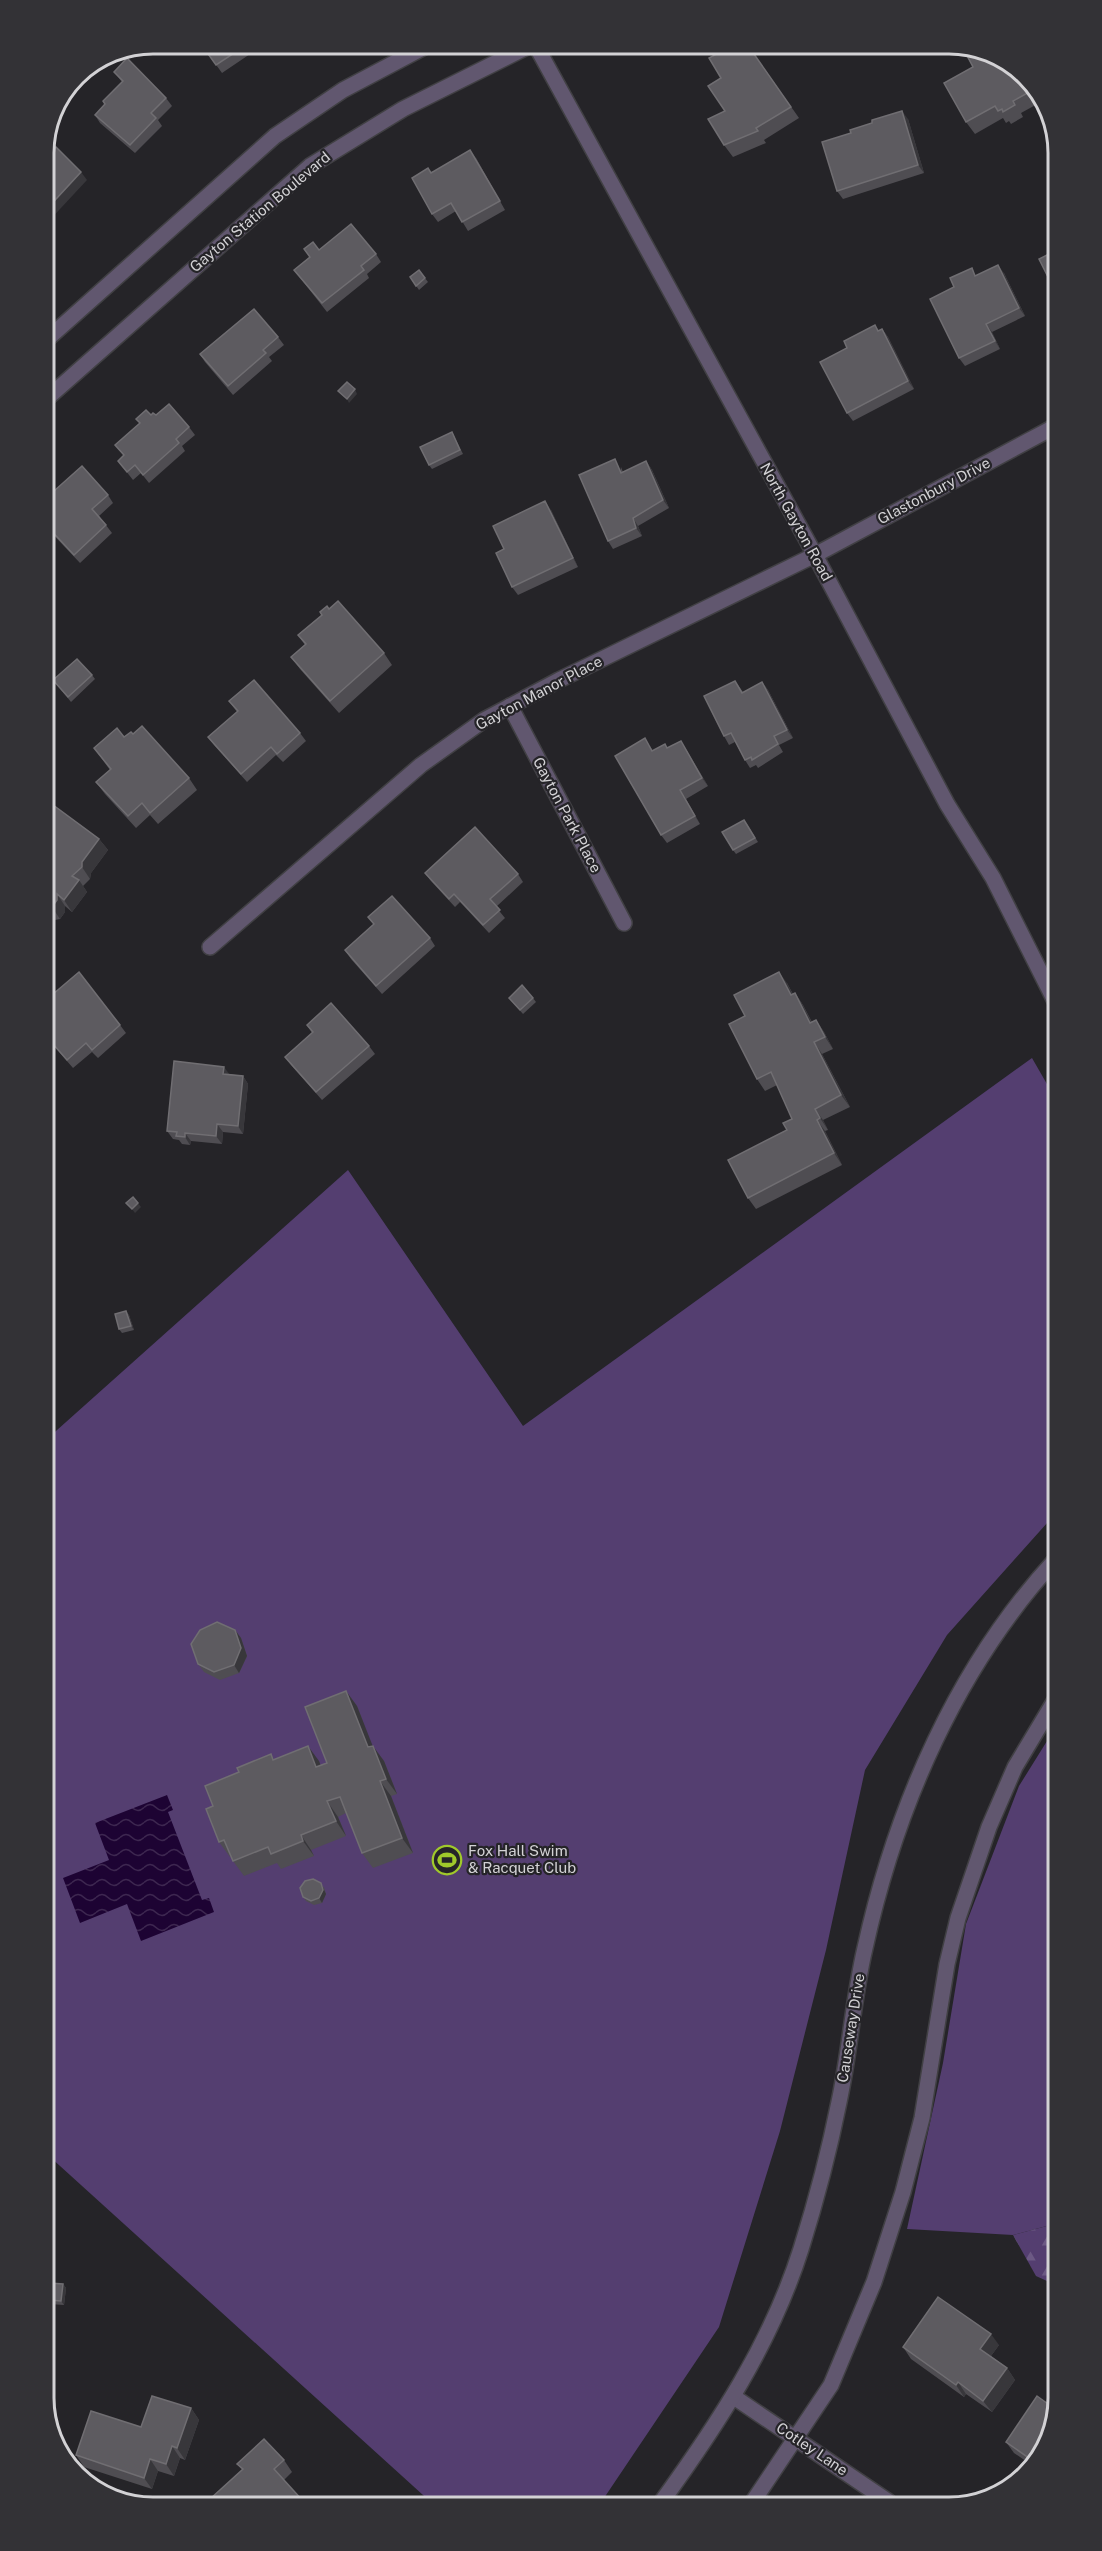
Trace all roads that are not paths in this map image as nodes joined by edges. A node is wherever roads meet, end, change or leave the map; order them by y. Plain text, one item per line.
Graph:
1 (411, 54) edge
2 (514, 54) edge
3 (539, 54) edge
4 (54, 333) edge
5 (54, 392) edge
6 (1048, 430) edge
7 (815, 555) junction
8 (510, 706) junction
9 (624, 923) dead end
10 (210, 948) dead end
11 (1048, 987) edge
12 (1048, 1569) edge
13 (1048, 1712) edge
14 (734, 2397) junction
15 (796, 2437) junction
16 (665, 2497) edge
17 (756, 2497) edge
18 (882, 2497) edge

1 - 4 street
2 - 5 street, Gayton Station Boulevard
3 - 7 street, North Gayton Road
6 - 7 street, Glastonbury Drive
7 - 8 street, Gayton Manor Place
7 - 11 street, North Gayton Road
8 - 9 street, Gayton Park Place
8 - 10 street, Gayton Manor Place
12 - 14 street, Causeway Drive
13 - 15 street
14 - 15 street, Cotley Lane
14 - 16 street, Causeway Drive
15 - 17 street
15 - 18 street, Cotley Lane

